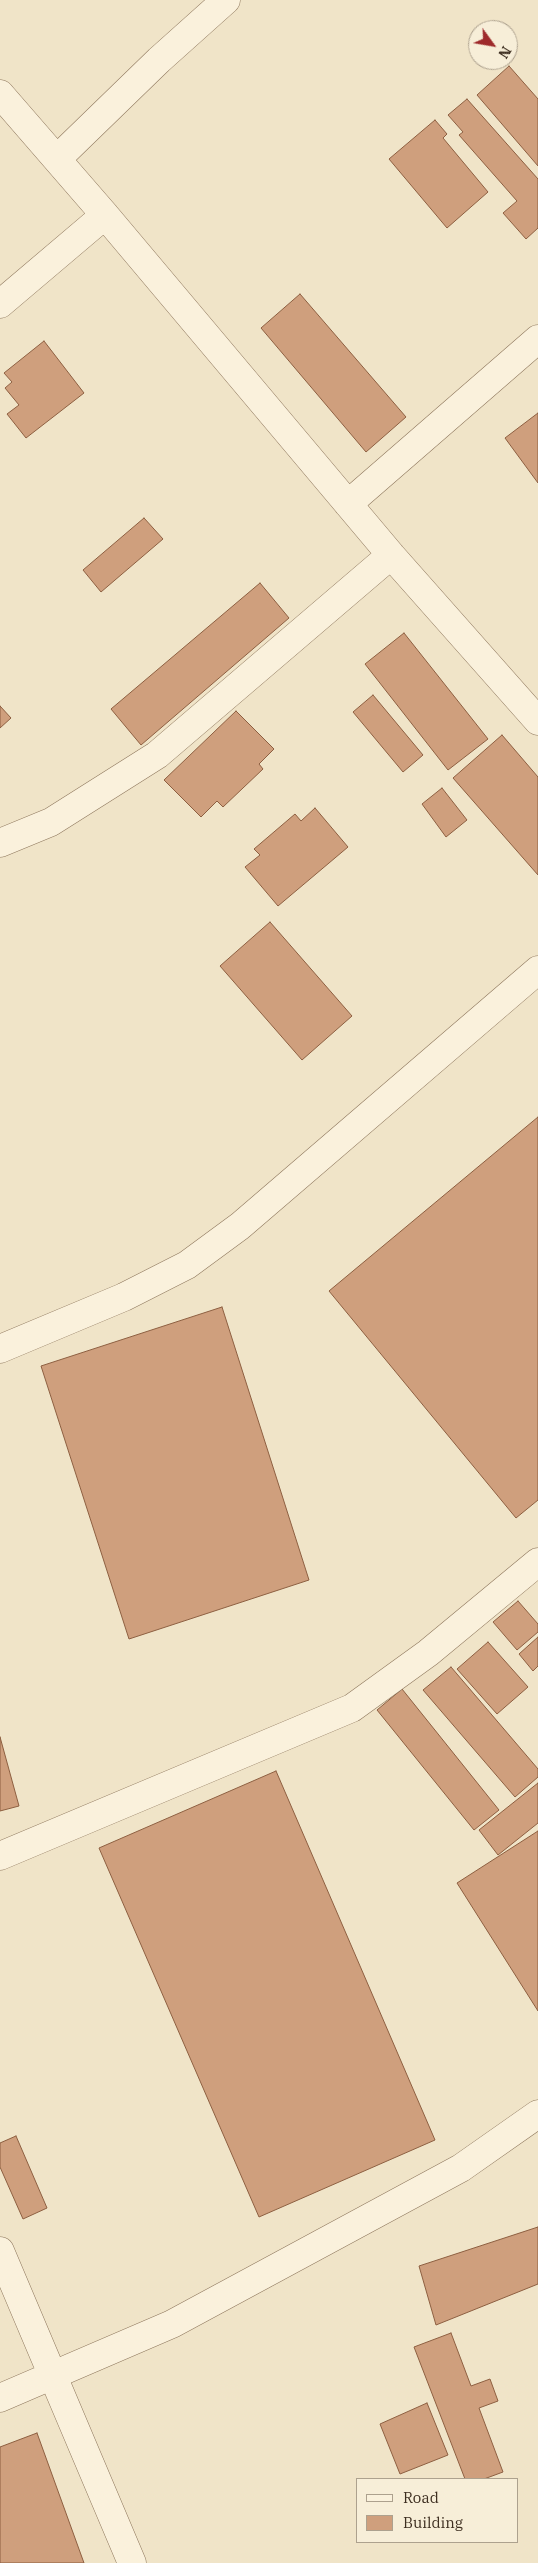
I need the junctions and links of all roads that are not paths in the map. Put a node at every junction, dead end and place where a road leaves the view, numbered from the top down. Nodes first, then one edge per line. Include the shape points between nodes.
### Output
1 (226, 0) edge
2 (0, 94) edge
3 (57, 159) junction
4 (105, 215) junction
5 (0, 304) edge
6 (538, 339) edge
7 (348, 504) junction
8 (391, 554) junction
9 (538, 721) edge
10 (0, 844) edge
11 (538, 970) edge
12 (0, 1349) edge
13 (538, 1562) edge
14 (0, 1856) edge
15 (538, 2114) edge
16 (0, 2251) edge
17 (54, 2375) junction
18 (0, 2398) edge
19 (132, 2563) edge

1 - 3 street
2 - 3 street
3 - 4 street
4 - 5 street
4 - 7 street
6 - 7 street
7 - 8 street
8 - 9 street
8 - 10 street via 157,755 50,822
11 - 12 street via 240,1226 187,1265 124,1297
13 - 14 street via 428,1653 352,1708
15 - 17 street via 444,2178 172,2324
16 - 17 street
17 - 18 street
17 - 19 street

